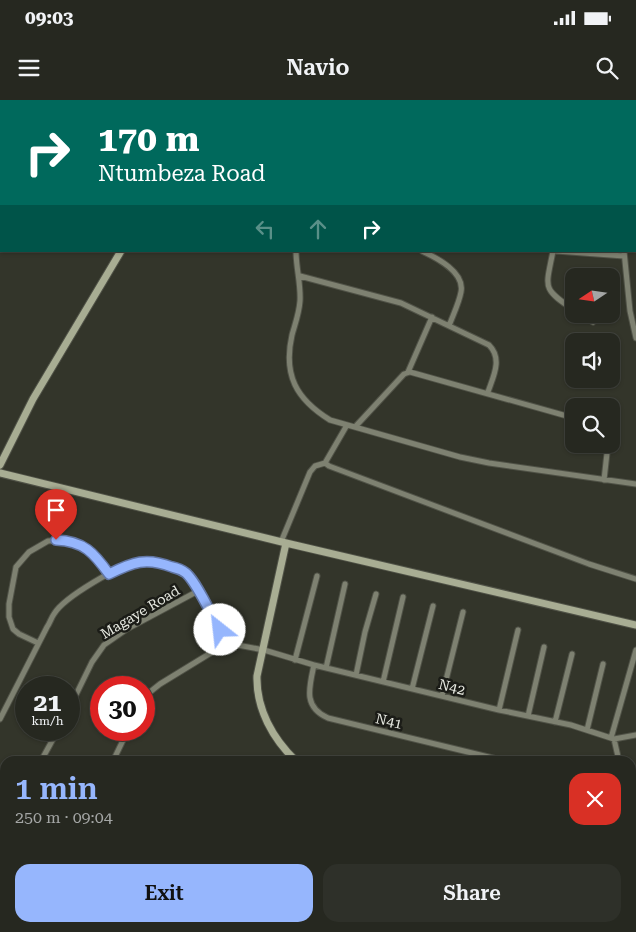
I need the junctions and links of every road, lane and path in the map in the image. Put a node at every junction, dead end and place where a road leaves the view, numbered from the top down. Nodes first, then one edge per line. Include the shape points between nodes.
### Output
1 (120, 252) edge
2 (296, 252) edge
3 (424, 252) edge
4 (554, 252) edge
5 (577, 252) edge
6 (624, 254) edge
7 (300, 276) junction
8 (565, 303) edge
9 (432, 317) junction
10 (449, 326) junction
11 (636, 338) edge
12 (408, 372) junction
13 (488, 392) junction
14 (565, 415) edge
15 (347, 425) junction
16 (355, 427) junction
17 (607, 453) edge
18 (325, 463) junction
19 (0, 465) edge
20 (0, 473) edge
21 (604, 480) junction
22 (636, 484) edge
23 (283, 542) junction
24 (109, 574) junction
25 (317, 576) dead end
26 (636, 579) edge
27 (345, 584) dead end
28 (198, 591) junction
29 (376, 594) dead end
30 (403, 597) dead end
31 (432, 606) dead end
32 (463, 612) dead end
33 (636, 625) edge
34 (518, 630) dead end
35 (38, 644) junction
36 (227, 644) junction
37 (544, 647) dead end
38 (264, 650) junction
39 (636, 650) edge
40 (572, 654) dead end
41 (295, 660) junction
42 (603, 664) dead end
43 (314, 665) junction
44 (326, 668) junction
45 (356, 676) junction
46 (383, 682) junction
47 (80, 687) edge
48 (155, 688) edge
49 (412, 689) junction
50 (442, 696) junction
51 (499, 710) junction
52 (528, 716) junction
53 (0, 719) edge
54 (555, 722) junction
55 (587, 730) junction
56 (636, 735) edge
57 (612, 739) junction
58 (52, 741) edge
59 (123, 741) edge
60 (44, 756) edge
61 (115, 756) edge
62 (292, 756) edge
63 (485, 756) edge
64 (617, 756) edge

1 - 19 street via 33,398
2 - 7 street
3 - 10 street via 444,263 461,284
4 - 8 street via 547,284 549,290
5 - 6 street
6 - 11 street
7 - 9 street via 401,303
7 - 15 street via 300,302 289,356 292,380 300,395 316,412
9 - 10 street
9 - 12 street
10 - 13 street via 494,350 496,365
12 - 13 street
12 - 16 street
13 - 14 street
15 - 16 street
15 - 18 street
16 - 21 street via 460,457
17 - 21 street
18 - 23 street via 315,466 310,472
18 - 26 street
20 - 23 street
21 - 22 street
23 - 33 street
23 - 38 street
24 - 28 street via 131,563 149,561 185,572
24 - 35 street via 64,601
24 - 35 street via 93,553 66,540 48,541 29,552 16,567 9,617 13,629
25 - 41 street
27 - 44 street
28 - 36 street
28 - 47 street, Magaye Road via 104,645
29 - 45 street
30 - 46 street
31 - 49 street
32 - 50 street
34 - 51 street
35 - 53 street
36 - 38 street, N42
36 - 48 street
37 - 52 street
38 - 41 street, N42
38 - 62 street via 257,676 260,705 274,733
39 - 57 street
40 - 54 street
41 - 43 street, N42
42 - 55 street
43 - 44 street, N42
43 - 63 street, N41 via 309,694 314,710 319,714
44 - 45 street, N42
45 - 46 street, N42
46 - 49 street, N42
49 - 50 street, N42
50 - 51 street, N42
51 - 52 street, N42
52 - 54 street, N42
54 - 55 street, N42
55 - 57 street, N42
56 - 57 street
57 - 64 street
58 - 60 street
59 - 61 street

